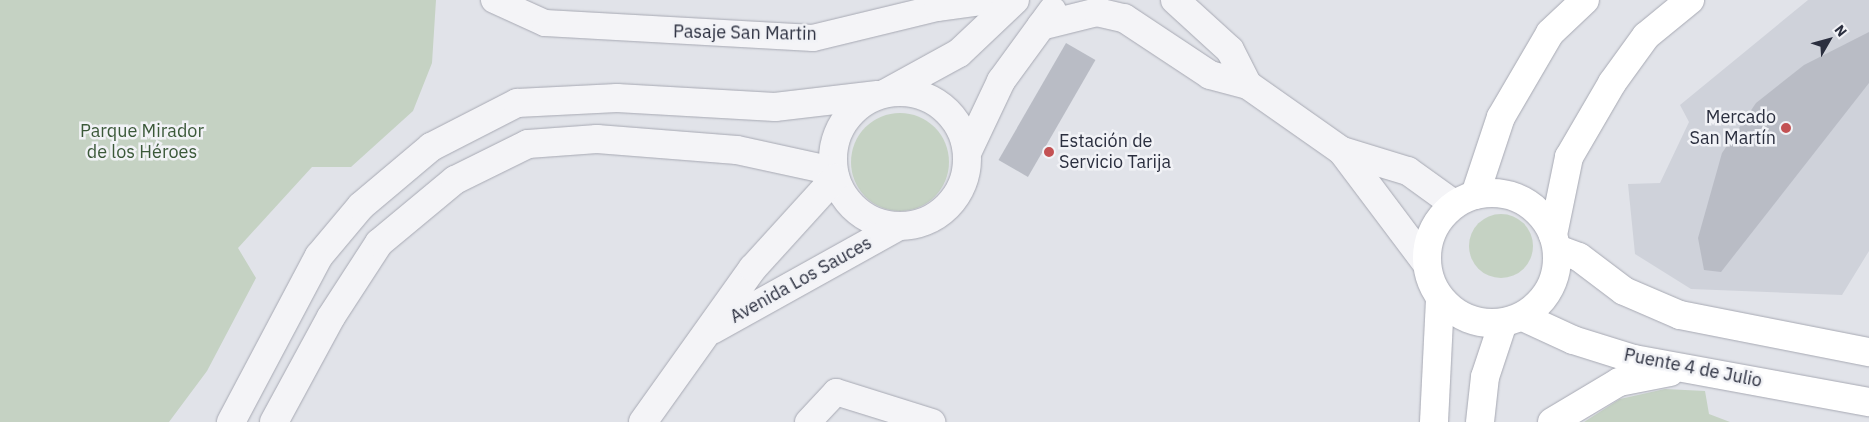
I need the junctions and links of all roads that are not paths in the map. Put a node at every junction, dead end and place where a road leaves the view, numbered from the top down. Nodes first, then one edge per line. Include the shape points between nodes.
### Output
1 (494, 0) edge
2 (997, 0) edge
3 (1016, 0) edge
4 (1060, 0) edge
5 (1175, 0) edge
6 (1585, 0) edge
7 (1690, 0) edge
8 (1041, 26) junction
9 (1248, 85) junction
10 (881, 94) junction
11 (1342, 151) junction
12 (967, 153) junction
13 (834, 175) junction
14 (1464, 200) junction
15 (898, 226) junction
16 (1555, 242) junction
17 (1426, 263) junction
18 (1440, 298) junction
19 (1513, 320) junction
20 (704, 334) junction
21 (1869, 352) edge
22 (1709, 371) junction
23 (1869, 402) edge
24 (231, 422) edge
25 (274, 422) edge
26 (643, 422) edge
27 (808, 422) edge
28 (932, 422) edge
29 (1434, 422) edge
30 (1480, 422) edge
31 (1552, 422) edge

1 - 2 street, Pasaje San Martin via 545,23 813,38 937,8
3 - 10 street via 959,53
4 - 8 street
5 - 9 street via 1230,50
6 - 14 main road via 1550,33 1501,117
7 - 16 main road via 1646,36 1602,100 1569,157
8 - 9 street via 1097,12 1124,18 1210,75
8 - 12 street via 1002,81
9 - 11 street
10 - 12 street via 908,92 936,103 961,131
10 - 13 street via 856,107 841,125 833,148
10 - 24 street via 775,107 617,98 517,103 431,147 361,206 319,256
11 - 14 street via 1408,171
11 - 17 street
12 - 15 street via 965,175 948,206 921,223
13 - 15 street via 859,213 878,223
13 - 20 street, Avenida Los Sauces via 753,268
13 - 25 street via 737,150 597,139 528,144 455,180 379,243 331,317
14 - 16 main road via 1494,193 1530,205
14 - 17 main road via 1433,230
15 - 20 street, Avenida Los Sauces
16 - 19 main road via 1552,284 1541,302
16 - 21 main road via 1624,290 1680,315
17 - 18 main road
18 - 19 main road via 1468,319
18 - 29 main road
19 - 22 main road, Puente 4 de Julio via 1634,359
19 - 30 main road via 1485,378
20 - 26 street, Avenida Los Sauces
22 - 23 main road, Puente 4 de Julio
22 - 31 main road via 1657,372 1618,382
27 - 28 street via 836,392

